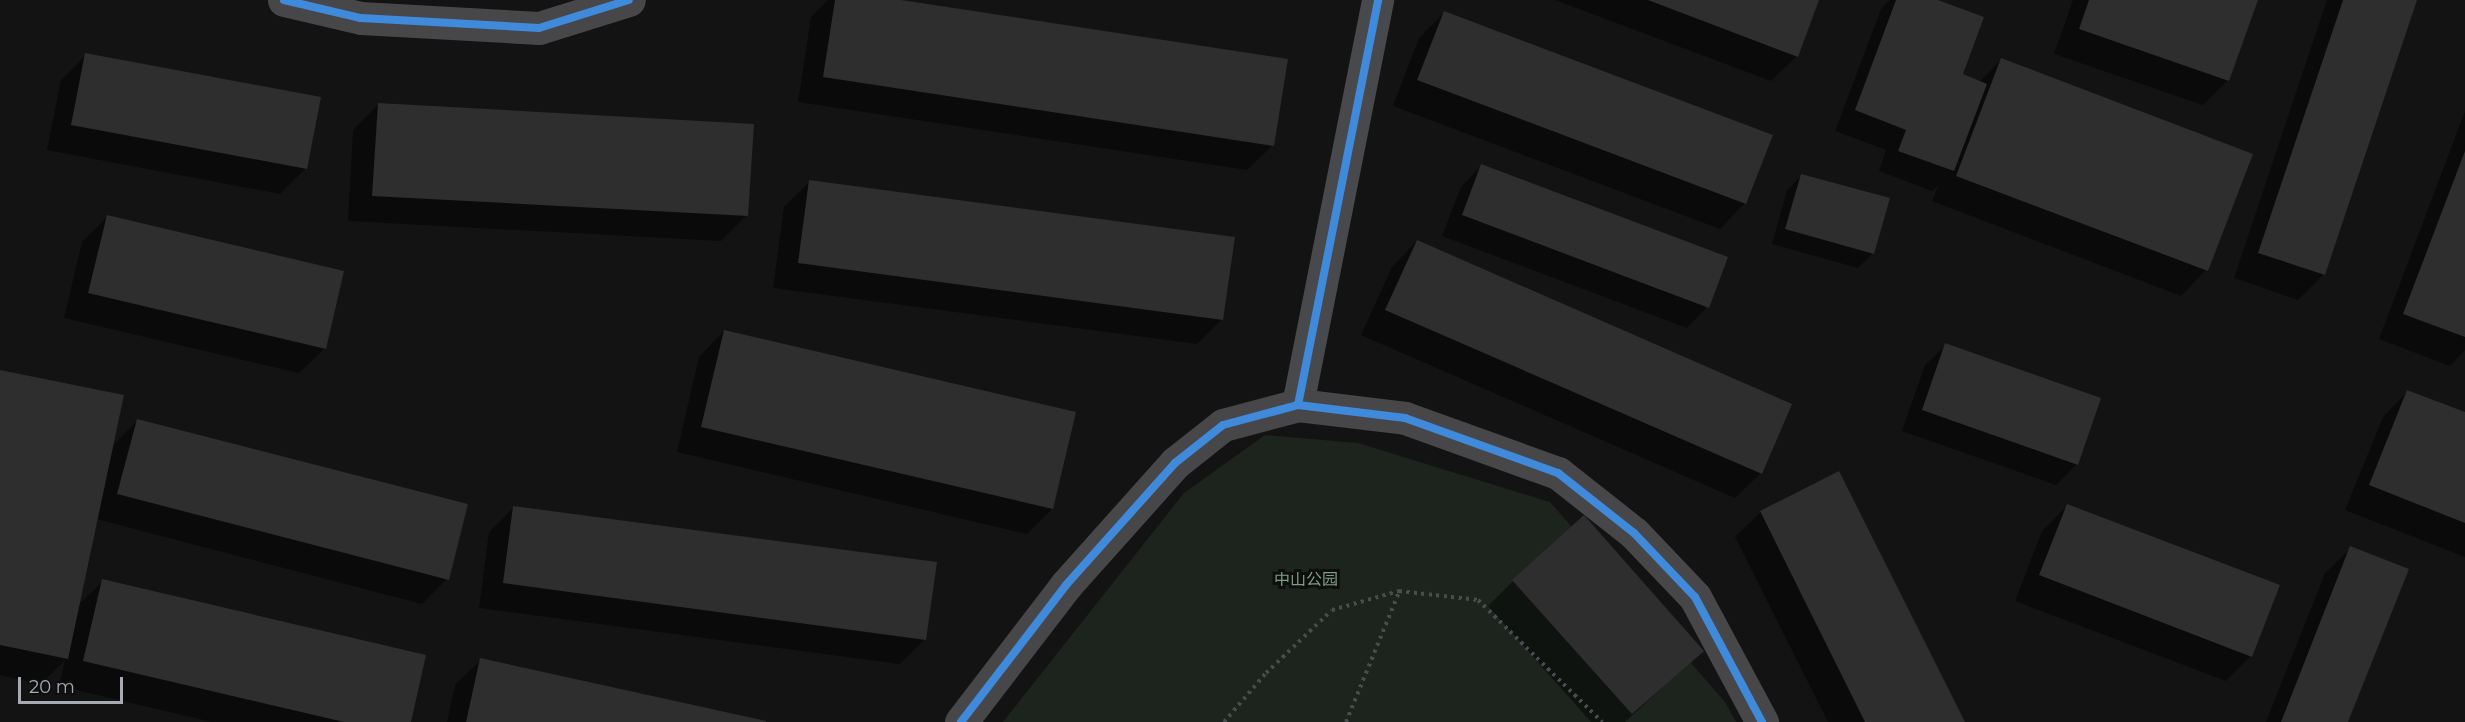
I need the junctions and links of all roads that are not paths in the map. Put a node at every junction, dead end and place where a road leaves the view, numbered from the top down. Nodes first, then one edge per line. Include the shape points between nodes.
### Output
1 (284, 0) edge
2 (629, 0) edge
3 (1378, 0) edge
4 (1298, 405) junction
5 (961, 722) edge
6 (1762, 722) edge

1 - 2 street via 361,18 539,28
3 - 4 street
4 - 5 street via 1223,425 1175,463 1066,585
4 - 6 street via 1405,418 1558,473 1634,533 1695,597

